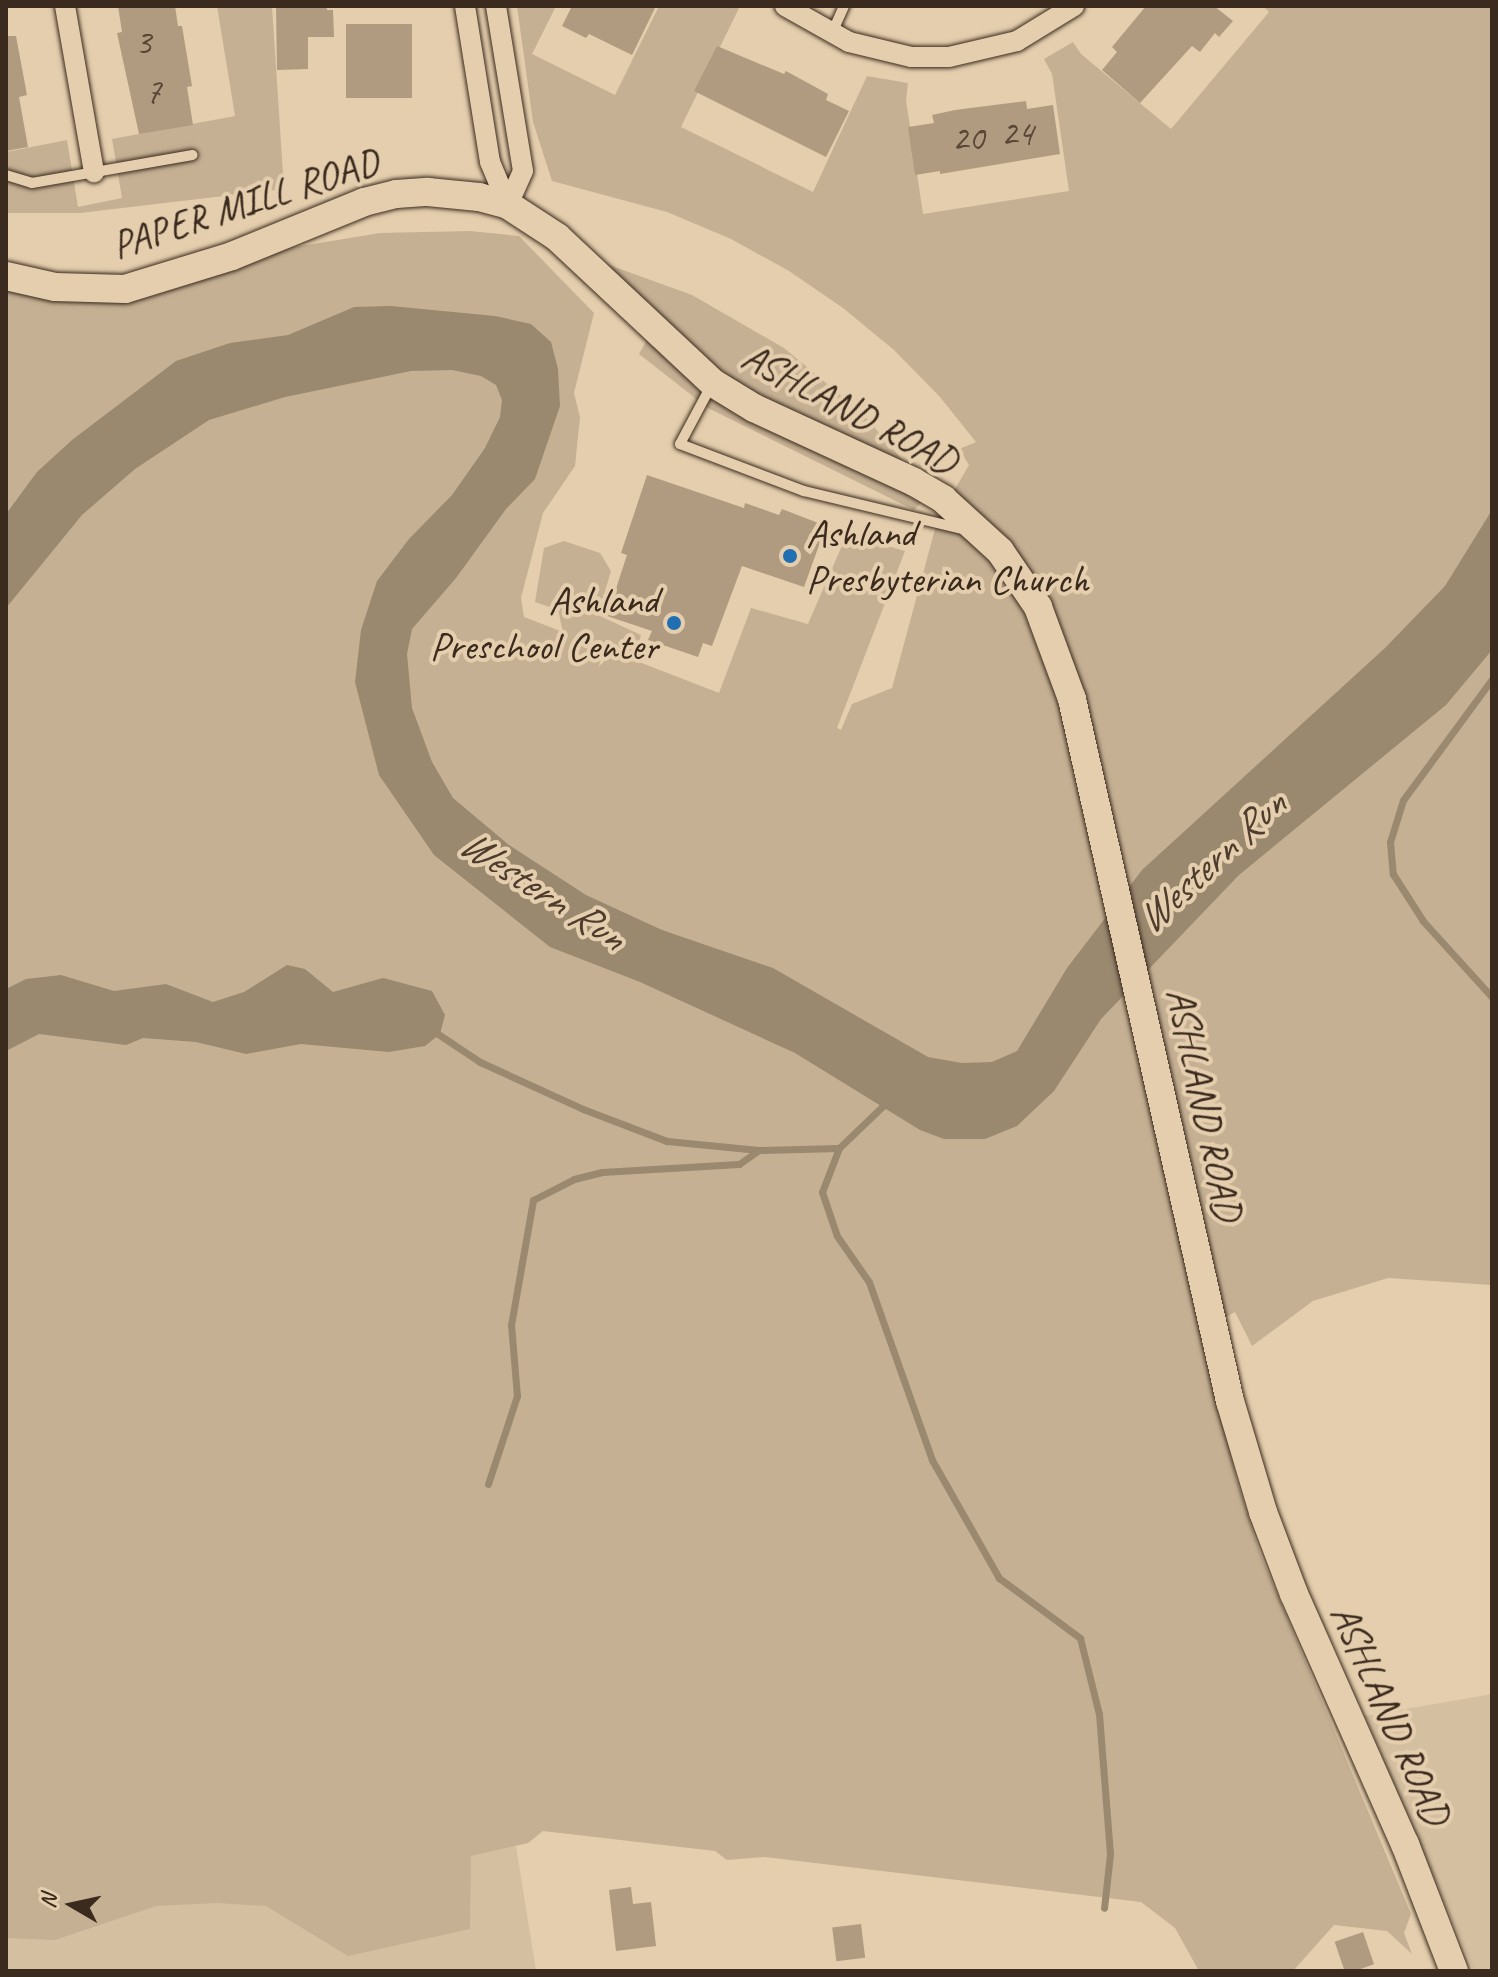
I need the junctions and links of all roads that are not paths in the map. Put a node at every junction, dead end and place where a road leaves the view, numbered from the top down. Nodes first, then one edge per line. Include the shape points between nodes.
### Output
1 (65, 6) edge
2 (465, 6) edge
3 (496, 6) edge
4 (785, 6) edge
5 (844, 6) edge
6 (1074, 6) edge
7 (832, 35) junction
8 (193, 155) dead end
9 (94, 173) junction
10 (6, 175) edge
11 (508, 205) junction
12 (6, 276) edge
13 (713, 383) junction
14 (984, 534) junction
15 (1454, 1971) edge

1 - 9 street
2 - 11 street via 490,162
3 - 11 street via 523,171
4 - 7 street
5 - 7 lane
6 - 7 street via 1017,41 949,57 891,54
8 - 9 lane
9 - 10 lane via 32,183
11 - 12 main road, PAPER MILL ROAD via 453,192 396,194 323,216 232,256 125,289 55,287
11 - 13 main road, ASHLAND ROAD via 587,263
13 - 14 main road, ASHLAND ROAD via 764,413 914,482
13 - 14 lane via 680,444 804,491
14 - 15 main road, ASHLAND ROAD via 1038,607 1072,699 1230,1401 1263,1512

